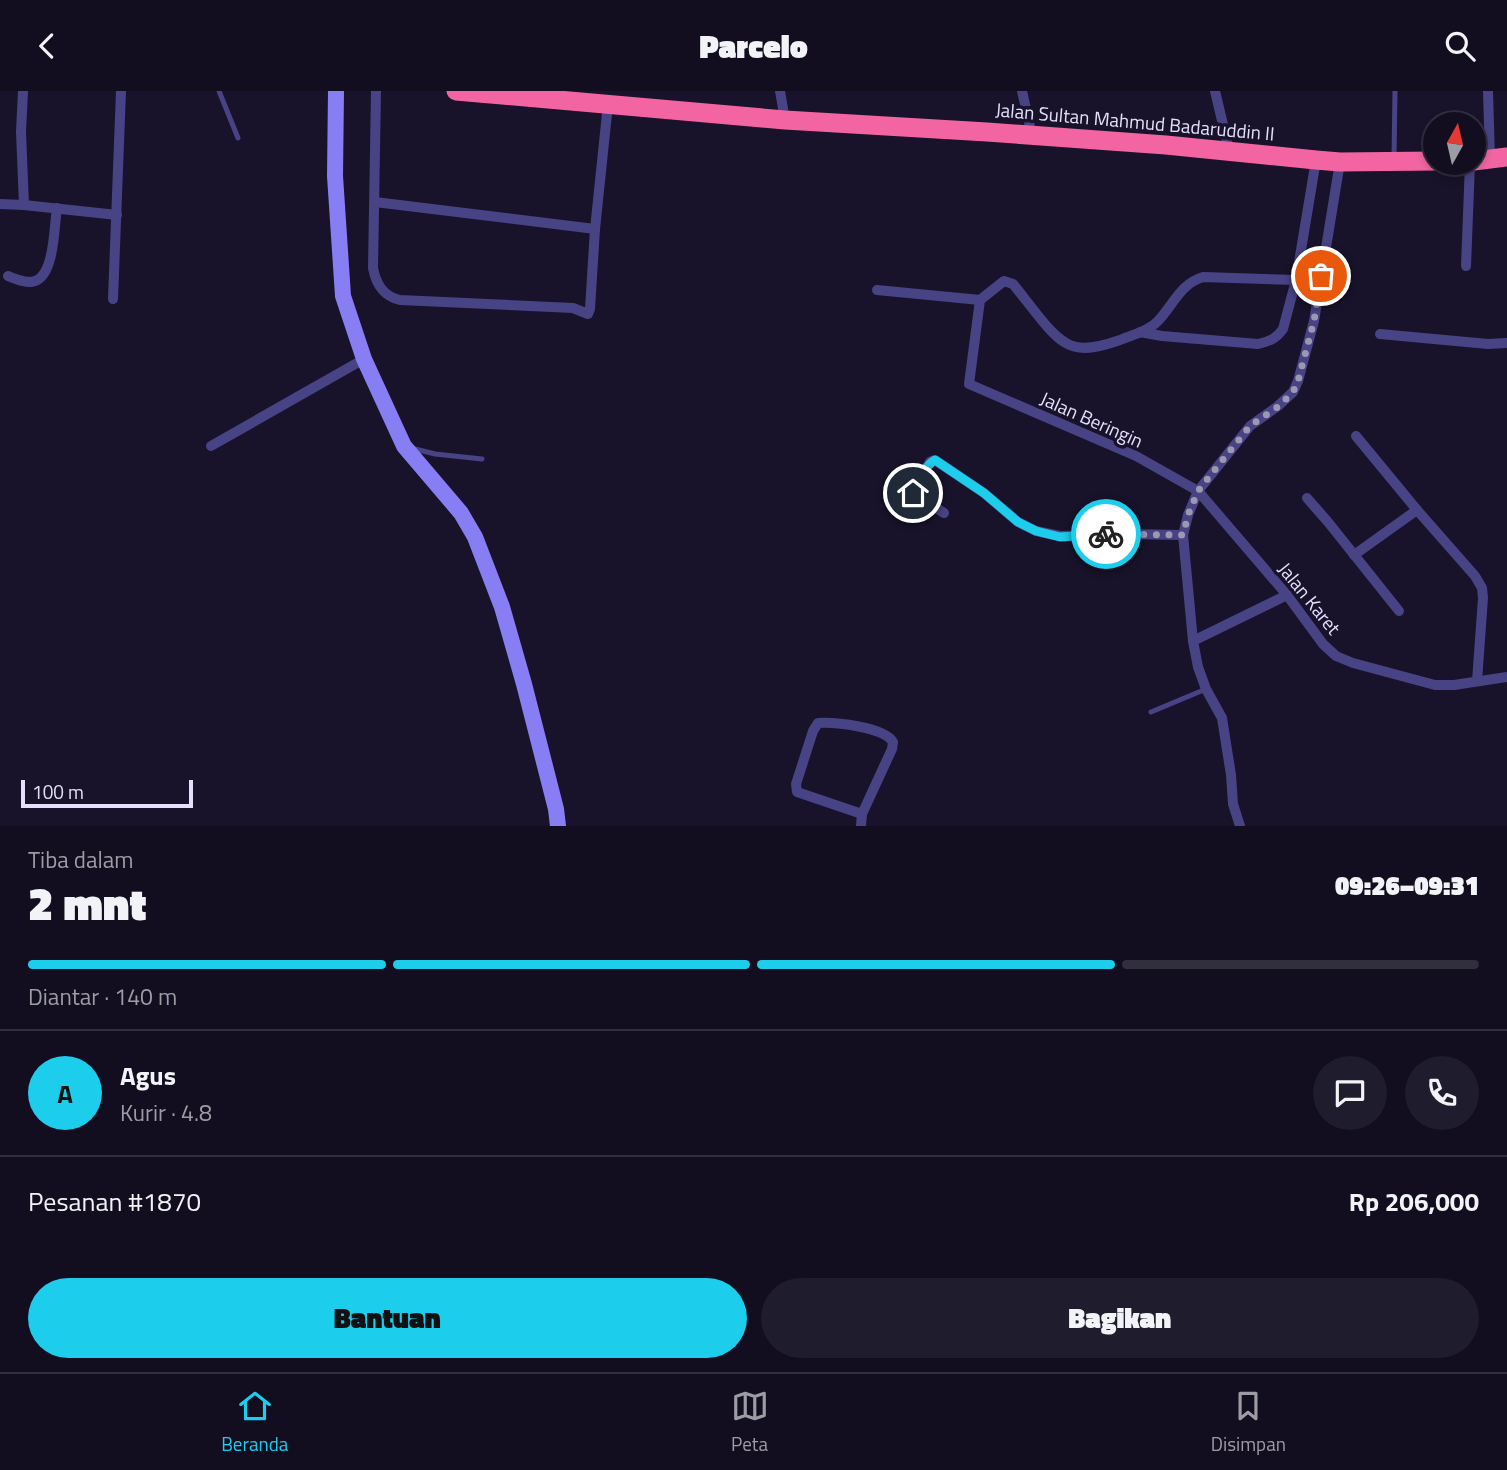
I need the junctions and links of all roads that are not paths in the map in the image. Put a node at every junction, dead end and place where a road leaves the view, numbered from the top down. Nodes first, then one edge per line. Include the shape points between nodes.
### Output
1 (23, 91) edge
2 (121, 91) edge
3 (219, 91) edge
4 (336, 91) edge
5 (376, 91) edge
6 (456, 91) edge
7 (780, 91) edge
8 (1022, 91) edge
9 (1215, 91) edge
10 (1395, 91) edge
11 (1488, 91) edge
12 (503, 93) edge
13 (608, 104) junction
14 (785, 120) junction
15 (1486, 132) edge
16 (1032, 136) junction
17 (238, 138) dead end
18 (1229, 150) junction
19 (1316, 160) junction
20 (1394, 161) junction
21 (1423, 161) edge
22 (1340, 162) junction
23 (1482, 175) edge
24 (375, 202) junction
25 (0, 204) edge
26 (24, 205) junction
27 (57, 208) junction
28 (117, 215) junction
29 (595, 229) junction
30 (1466, 266) dead end
31 (8, 276) dead end
32 (1296, 280) junction
33 (877, 290) dead end
34 (113, 299) dead end
35 (979, 300) junction
36 (1140, 332) junction
37 (1380, 334) dead end
38 (1507, 343) edge
39 (364, 359) junction
40 (1356, 436) dead end
41 (211, 446) dead end
42 (404, 446) junction
43 (482, 459) dead end
44 (1198, 491) junction
45 (913, 493) junction
46 (1307, 498) dead end
47 (1417, 510) junction
48 (944, 513) dead end
49 (902, 515) dead end
50 (1183, 535) junction
51 (1354, 555) junction
52 (1287, 595) junction
53 (1399, 611) dead end
54 (1193, 641) junction
55 (1507, 677) edge
56 (1477, 681) junction
57 (1206, 689) junction
58 (1151, 712) dead end
59 (862, 814) junction
60 (558, 826) edge
61 (860, 826) edge
62 (1240, 826) edge

1 - 26 street
2 - 28 street
3 - 17 lane
4 - 39 street via 335,176 343,296
5 - 24 street
6 - 12 highway, Jalan Sultan Mahmud Badaruddin II
7 - 14 street
8 - 16 street
9 - 18 street
10 - 20 lane
11 - 15 street
12 - 13 highway, Jalan Sultan Mahmud Badaruddin II
13 - 14 highway, Jalan Sultan Mahmud Badaruddin II
13 - 29 street
14 - 16 highway, Jalan Sultan Mahmud Badaruddin II
16 - 18 highway, Jalan Sultan Mahmud Badaruddin II
18 - 19 highway, Jalan Sultan Mahmud Badaruddin II
19 - 22 highway, Jalan Sultan Mahmud Badaruddin II
19 - 32 street
20 - 21 highway, Jalan Sultan Mahmud Badaruddin II
20 - 22 highway, Jalan Sultan Mahmud Badaruddin II
22 - 44 street via 1314,321 1298,381 1279,406 1250,426
23 - 30 street
24 - 29 street
24 - 29 street via 374,278 385,293 400,300 573,308 588,314
25 - 26 street
26 - 27 street
27 - 28 street
27 - 31 street via 53,249 41,277 26,282
28 - 34 street
32 - 36 street via 1192,280 1156,324
32 - 36 street via 1283,329 1271,341 1258,344
33 - 35 street
35 - 36 street via 999,283 1009,282 1055,338 1078,347 1110,343
35 - 44 street, Jalan Beringin via 970,384 1136,456
37 - 38 street
39 - 41 street
39 - 42 street
40 - 47 street
42 - 43 lane
42 - 60 street via 461,513 475,537 521,671
44 - 50 street
44 - 52 street, Jalan Karet
45 - 48 street
45 - 49 street
45 - 50 street via 935,460 1036,531 1060,537
46 - 51 street
47 - 51 street
47 - 56 street via 1482,588
50 - 54 street
51 - 53 street
52 - 54 street
52 - 56 street, Jalan Karet via 1336,656 1435,684
54 - 57 street
55 - 56 street, Jalan Karet
57 - 58 lane
57 - 62 street via 1222,718
59 - 59 street via 797,792 818,723 872,730 893,742
59 - 61 street

